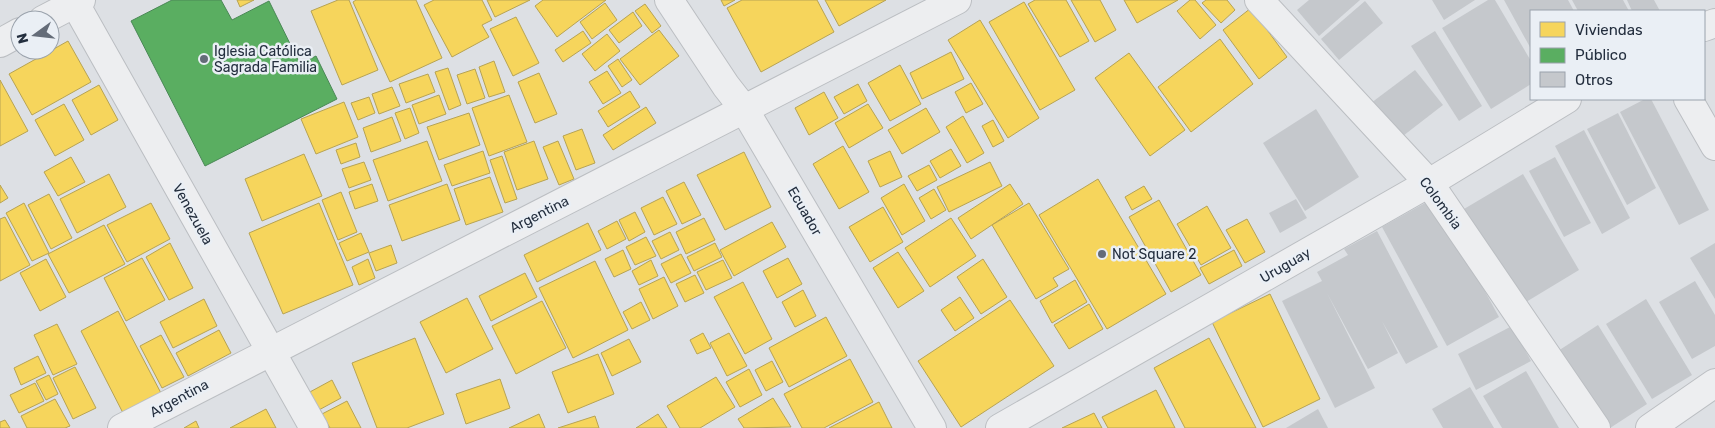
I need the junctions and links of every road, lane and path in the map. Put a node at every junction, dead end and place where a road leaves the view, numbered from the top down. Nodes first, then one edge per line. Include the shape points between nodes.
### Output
1 (669, 0) edge
2 (956, 0) edge
3 (1259, 0) edge
4 (76, 1) edge
5 (60, 10) edge
6 (1565, 100) edge
7 (1689, 100) edge
8 (744, 109) junction
9 (1715, 146) edge
10 (1428, 183) junction
11 (270, 351) junction
12 (1715, 383) edge
13 (122, 428) edge
14 (314, 428) edge
15 (932, 428) edge
16 (1000, 428) edge
17 (1596, 428) edge
18 (1650, 428) edge

1 - 8 street, Ecuador
2 - 8 street, Argentina
3 - 10 street, Colombia
4 - 5 street
4 - 11 street, Venezuela
6 - 10 street, Uruguay
7 - 9 street
8 - 11 street, Argentina
8 - 15 street, Ecuador
10 - 16 street, Uruguay
10 - 17 street, Colombia
11 - 13 street, Argentina
11 - 14 street, Venezuela
12 - 18 street

